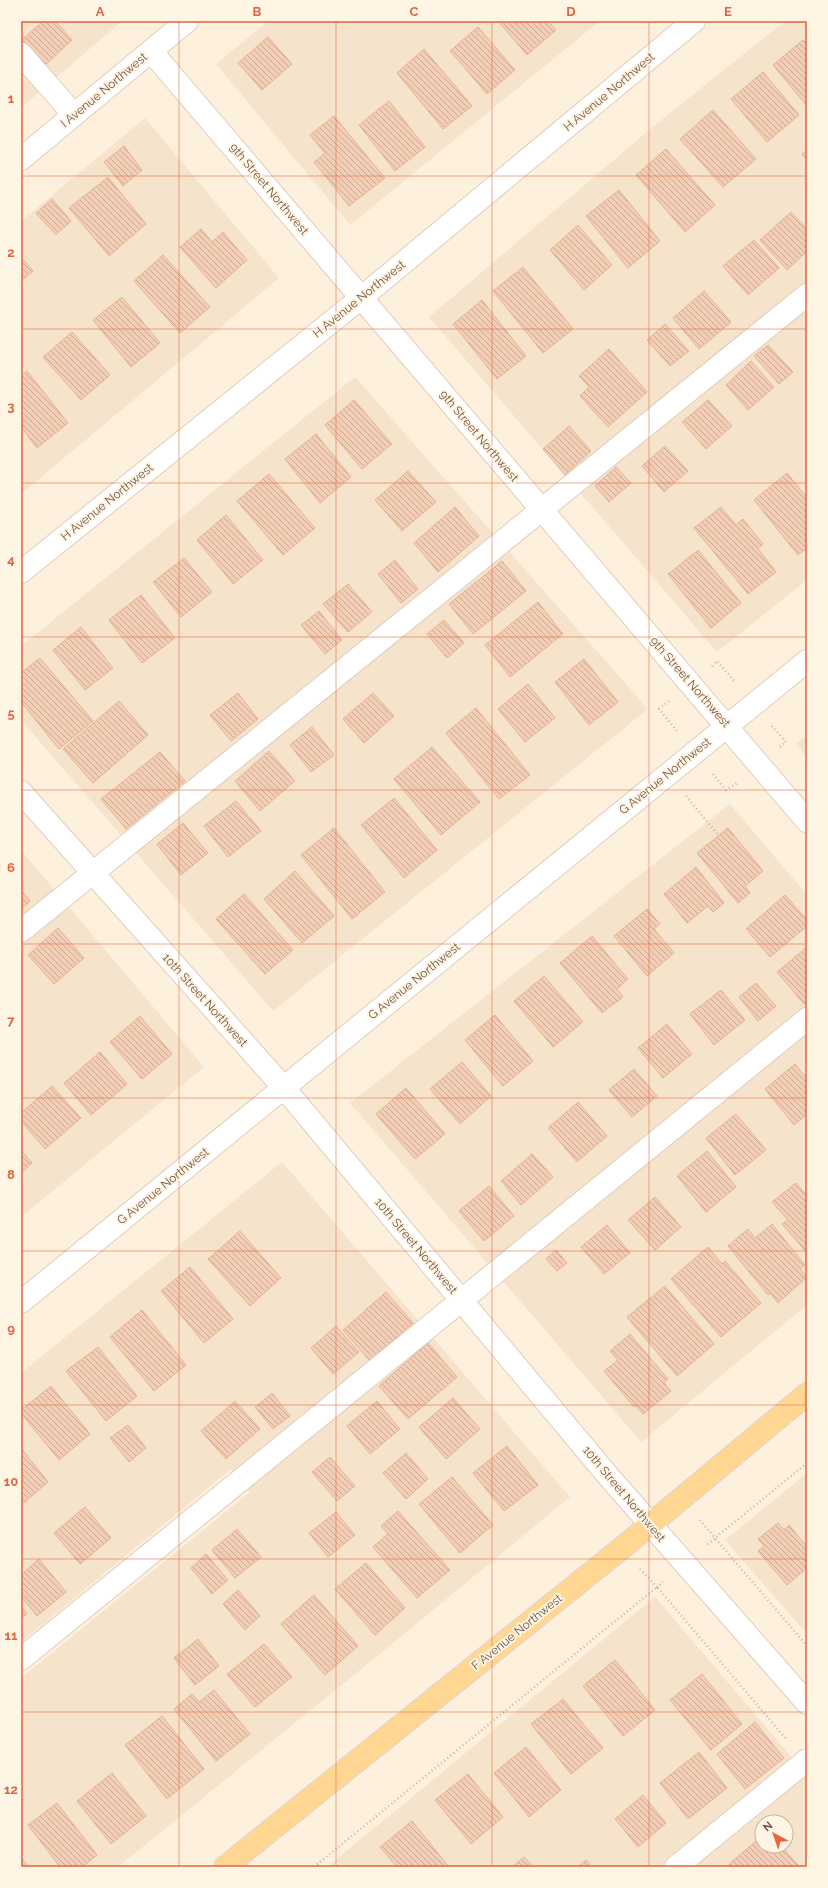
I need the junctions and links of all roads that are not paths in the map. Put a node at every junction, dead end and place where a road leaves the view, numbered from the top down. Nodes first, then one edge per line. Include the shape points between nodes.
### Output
1 (187, 21) edge
2 (694, 21) edge
3 (151, 51) junction
4 (21, 54) edge
5 (74, 115) junction
6 (21, 159) edge
7 (807, 296) edge
8 (361, 298) junction
9 (542, 510) junction
10 (21, 572) edge
11 (807, 660) edge
12 (727, 725) junction
13 (21, 792) edge
14 (807, 821) edge
15 (92, 874) junction
16 (21, 931) edge
17 (807, 1019) edge
18 (284, 1088) junction
19 (461, 1301) junction
20 (21, 1302) edge
21 (807, 1394) edge
22 (650, 1525) junction
23 (21, 1659) edge
24 (807, 1703) edge
25 (806, 1761) edge
26 (225, 1867) edge
27 (676, 1867) edge

1 - 3 street, I Avenue Northwest
2 - 8 street, H Avenue Northwest
3 - 5 street, I Avenue Northwest
3 - 8 street, 9th Street Northwest
4 - 5 street
5 - 6 street, I Avenue Northwest
7 - 9 street
8 - 9 street, 9th Street Northwest
8 - 10 street, H Avenue Northwest
9 - 12 street, 9th Street Northwest
9 - 15 street
11 - 12 street, G Avenue Northwest
12 - 14 street, 9th Street Northwest
12 - 18 street, G Avenue Northwest
13 - 15 street, 10th Street Northwest
15 - 16 street
15 - 18 street, 10th Street Northwest
17 - 19 street
18 - 19 street, 10th Street Northwest
18 - 20 street, G Avenue Northwest
19 - 22 street, 10th Street Northwest
19 - 23 street
21 - 22 main road, F Avenue Northwest
22 - 24 street, 10th Street Northwest
22 - 26 main road, F Avenue Northwest
25 - 27 street

